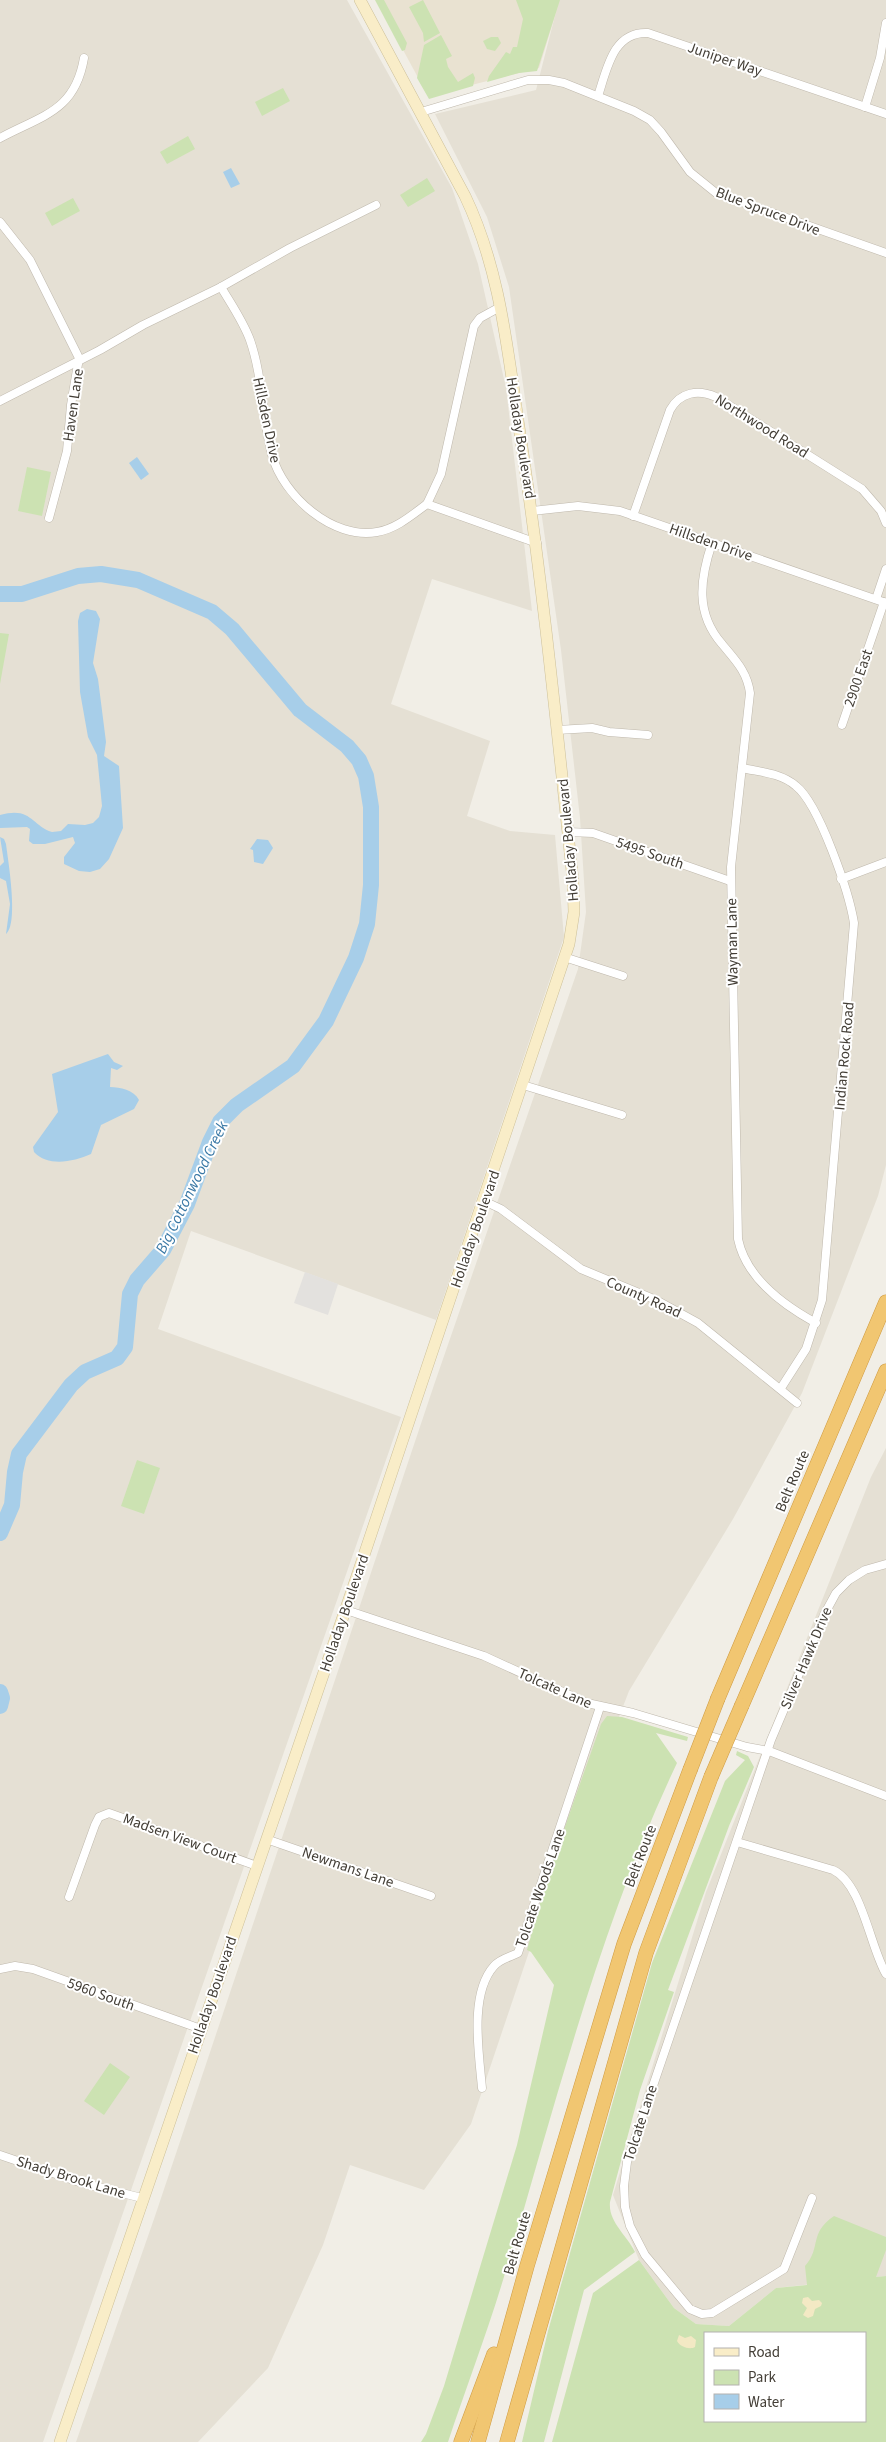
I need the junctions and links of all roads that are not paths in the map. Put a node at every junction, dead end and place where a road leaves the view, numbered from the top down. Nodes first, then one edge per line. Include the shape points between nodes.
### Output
1 (360, 0) edge
2 (886, 23) edge
3 (84, 58) dead end
4 (598, 96) junction
5 (865, 107) junction
6 (421, 112) junction
7 (886, 114) edge
8 (0, 138) edge
9 (376, 205) dead end
10 (0, 222) edge
11 (886, 254) edge
12 (221, 287) junction
13 (500, 306) junction
14 (80, 358) junction
15 (0, 400) edge
16 (427, 504) junction
17 (532, 511) junction
18 (633, 516) junction
19 (48, 518) dead end
20 (886, 523) edge
21 (712, 542) junction
22 (537, 543) junction
23 (886, 569) edge
24 (882, 601) edge
25 (842, 725) dead end
26 (557, 730) junction
27 (648, 735) dead end
28 (742, 768) junction
29 (568, 832) junction
30 (886, 862) edge
31 (841, 879) junction
32 (730, 880) junction
33 (564, 957) junction
34 (623, 976) dead end
35 (523, 1085) junction
36 (622, 1116) dead end
37 (484, 1201) junction
38 (886, 1302) edge
39 (816, 1324) junction
40 (886, 1371) edge
41 (781, 1388) junction
42 (797, 1404) dead end
43 (886, 1564) edge
44 (346, 1610) junction
45 (600, 1707) junction
46 (769, 1752) junction
47 (886, 1796) edge
48 (266, 1839) junction
49 (738, 1842) junction
50 (257, 1866) junction
51 (431, 1896) dead end
52 (70, 1897) dead end
53 (0, 1970) edge
54 (886, 1974) edge
55 (201, 2029) junction
56 (482, 2088) dead end
57 (0, 2155) edge
58 (142, 2198) junction
59 (812, 2198) dead end
60 (527, 2266) junction
61 (60, 2442) edge
62 (461, 2442) edge
63 (478, 2442) edge
64 (507, 2442) edge

1 - 6 main road, Holladay Boulevard
2 - 5 street via 880,58
3 - 8 street via 76,87 64,103
4 - 5 street, Juniper Way via 617,45 631,35 648,33
4 - 6 street, Blue Spruce Drive via 564,83 535,80
4 - 11 street, Blue Spruce Drive via 650,120 696,178 716,193
5 - 7 street, Juniper Way
6 - 13 main road, Holladay Boulevard via 480,230
9 - 12 street
10 - 14 street, Haven Lane via 30,260
12 - 14 street
12 - 16 street, Hillsden Drive via 250,341 272,457 293,494 326,521 362,532 388,529
13 - 16 street via 480,318 474,326 441,474
13 - 17 main road, Holladay Boulevard
14 - 15 street
14 - 19 street, Haven Lane via 71,404 67,451
16 - 22 street
17 - 18 street, Hillsden Drive via 589,506
17 - 22 main road, Holladay Boulevard
18 - 20 street, Northwood Road via 670,410 680,398 696,392 716,397 862,489 882,511
18 - 21 street, Hillsden Drive
21 - 24 street, Hillsden Drive
21 - 28 street, Wayman Lane via 701,580 703,609 715,634 744,671 750,693
22 - 26 main road, Holladay Boulevard
23 - 24 street
24 - 25 street, 2900 East
26 - 27 street via 592,728
26 - 29 main road, Holladay Boulevard
28 - 31 street, Indian Rock Road via 782,777 802,791 817,816
28 - 32 street, Wayman Lane
29 - 32 street, 5495 South via 593,834
29 - 33 main road, Holladay Boulevard via 574,912
30 - 31 street
31 - 39 street, Indian Rock Road via 853,915 854,938 822,1300
32 - 39 street, Wayman Lane via 738,1239 746,1263 755,1276 791,1308
33 - 34 street
33 - 35 main road, Holladay Boulevard
35 - 36 street
35 - 37 main road, Holladay Boulevard
37 - 41 street, County Road via 501,1209 582,1269 656,1300 698,1323
37 - 44 main road, Holladay Boulevard
38 - 60 highway, Belt Route, bridge via 718,1698 624,1944
39 - 41 street, Indian Rock Road via 806,1349
40 - 64 highway, bridge via 711,1777 646,1953
41 - 42 street, County Road
43 - 46 street, Silver Hawk Drive via 857,1575 831,1600 771,1740
44 - 45 street, Tolcate Lane via 484,1656 572,1698
44 - 48 main road, Holladay Boulevard
45 - 46 street, Tolcate Lane via 633,1713
45 - 56 street, Tolcate Woods Lane via 518,1954 494,1966 482,1993 478,2022
46 - 47 street, Tolcate Lane
46 - 49 street, Tolcate Lane
48 - 50 main road, Holladay Boulevard
48 - 51 street, Newmans Lane
49 - 54 street via 833,1870 844,1878 855,1894
49 - 59 street, Tolcate Lane via 695,1958 627,2162 624,2186 626,2212 634,2235 653,2266 690,2309 707,2314 784,2269
50 - 52 street, Madsen View Court via 109,1813 99,1817 95,1825
50 - 55 main road, Holladay Boulevard
53 - 55 street, 5960 South via 15,1966 33,1969
55 - 58 main road, Holladay Boulevard
57 - 58 street, Shady Brook Lane via 82,2183
58 - 61 main road, Holladay Boulevard
60 - 62 highway
60 - 63 highway, Belt Route

